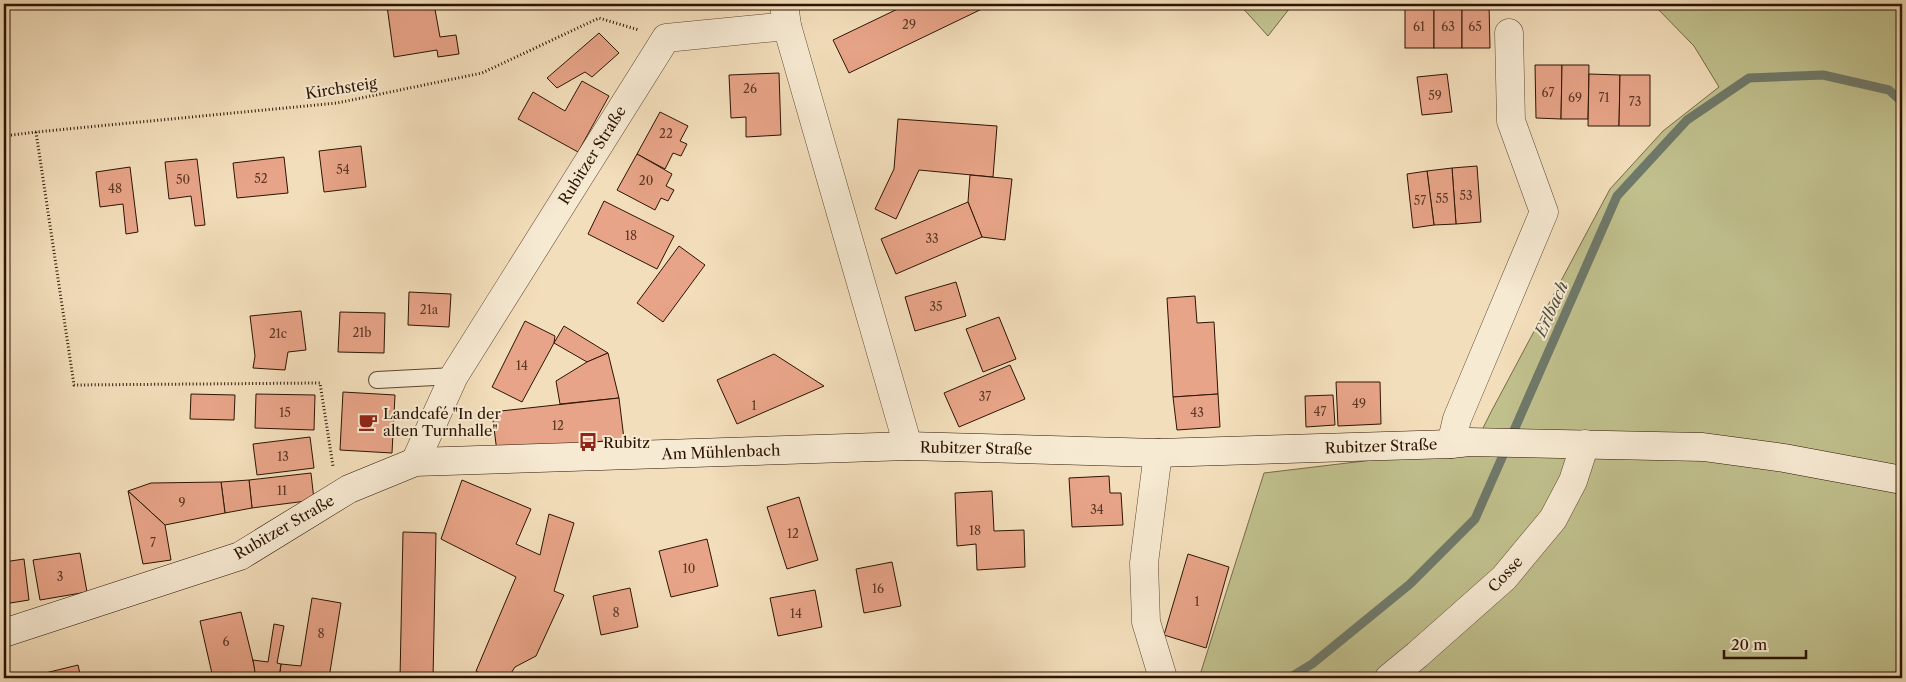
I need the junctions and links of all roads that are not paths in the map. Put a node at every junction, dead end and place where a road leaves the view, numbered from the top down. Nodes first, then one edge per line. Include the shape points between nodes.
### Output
1 (786, 15) edge
2 (1509, 33) dead end
3 (454, 376) junction
4 (377, 380) dead end
5 (1460, 443) junction
6 (1585, 444) junction
7 (908, 446) junction
8 (1158, 453) junction
9 (415, 462) junction
10 (1902, 480) edge
11 (4, 633) edge
12 (1164, 678) edge
13 (1389, 678) edge

1 - 3 street, Rubitzer Straße via 666,38
1 - 7 street, Rubitzer Straße
2 - 5 street, Rubitzer Straße via 1511,120 1544,212 1458,419
3 - 4 lane
3 - 9 street, Rubitzer Straße
5 - 6 street
5 - 8 street, Rubitzer Straße
6 - 10 street via 1703,447
6 - 13 street, Cosse via 1573,481 1553,519 1504,578
7 - 8 street, Rubitzer Straße
7 - 9 street, Am Mühlenbach
8 - 12 street via 1144,563 1146,622
9 - 11 street, Rubitzer Straße via 349,489 240,556

